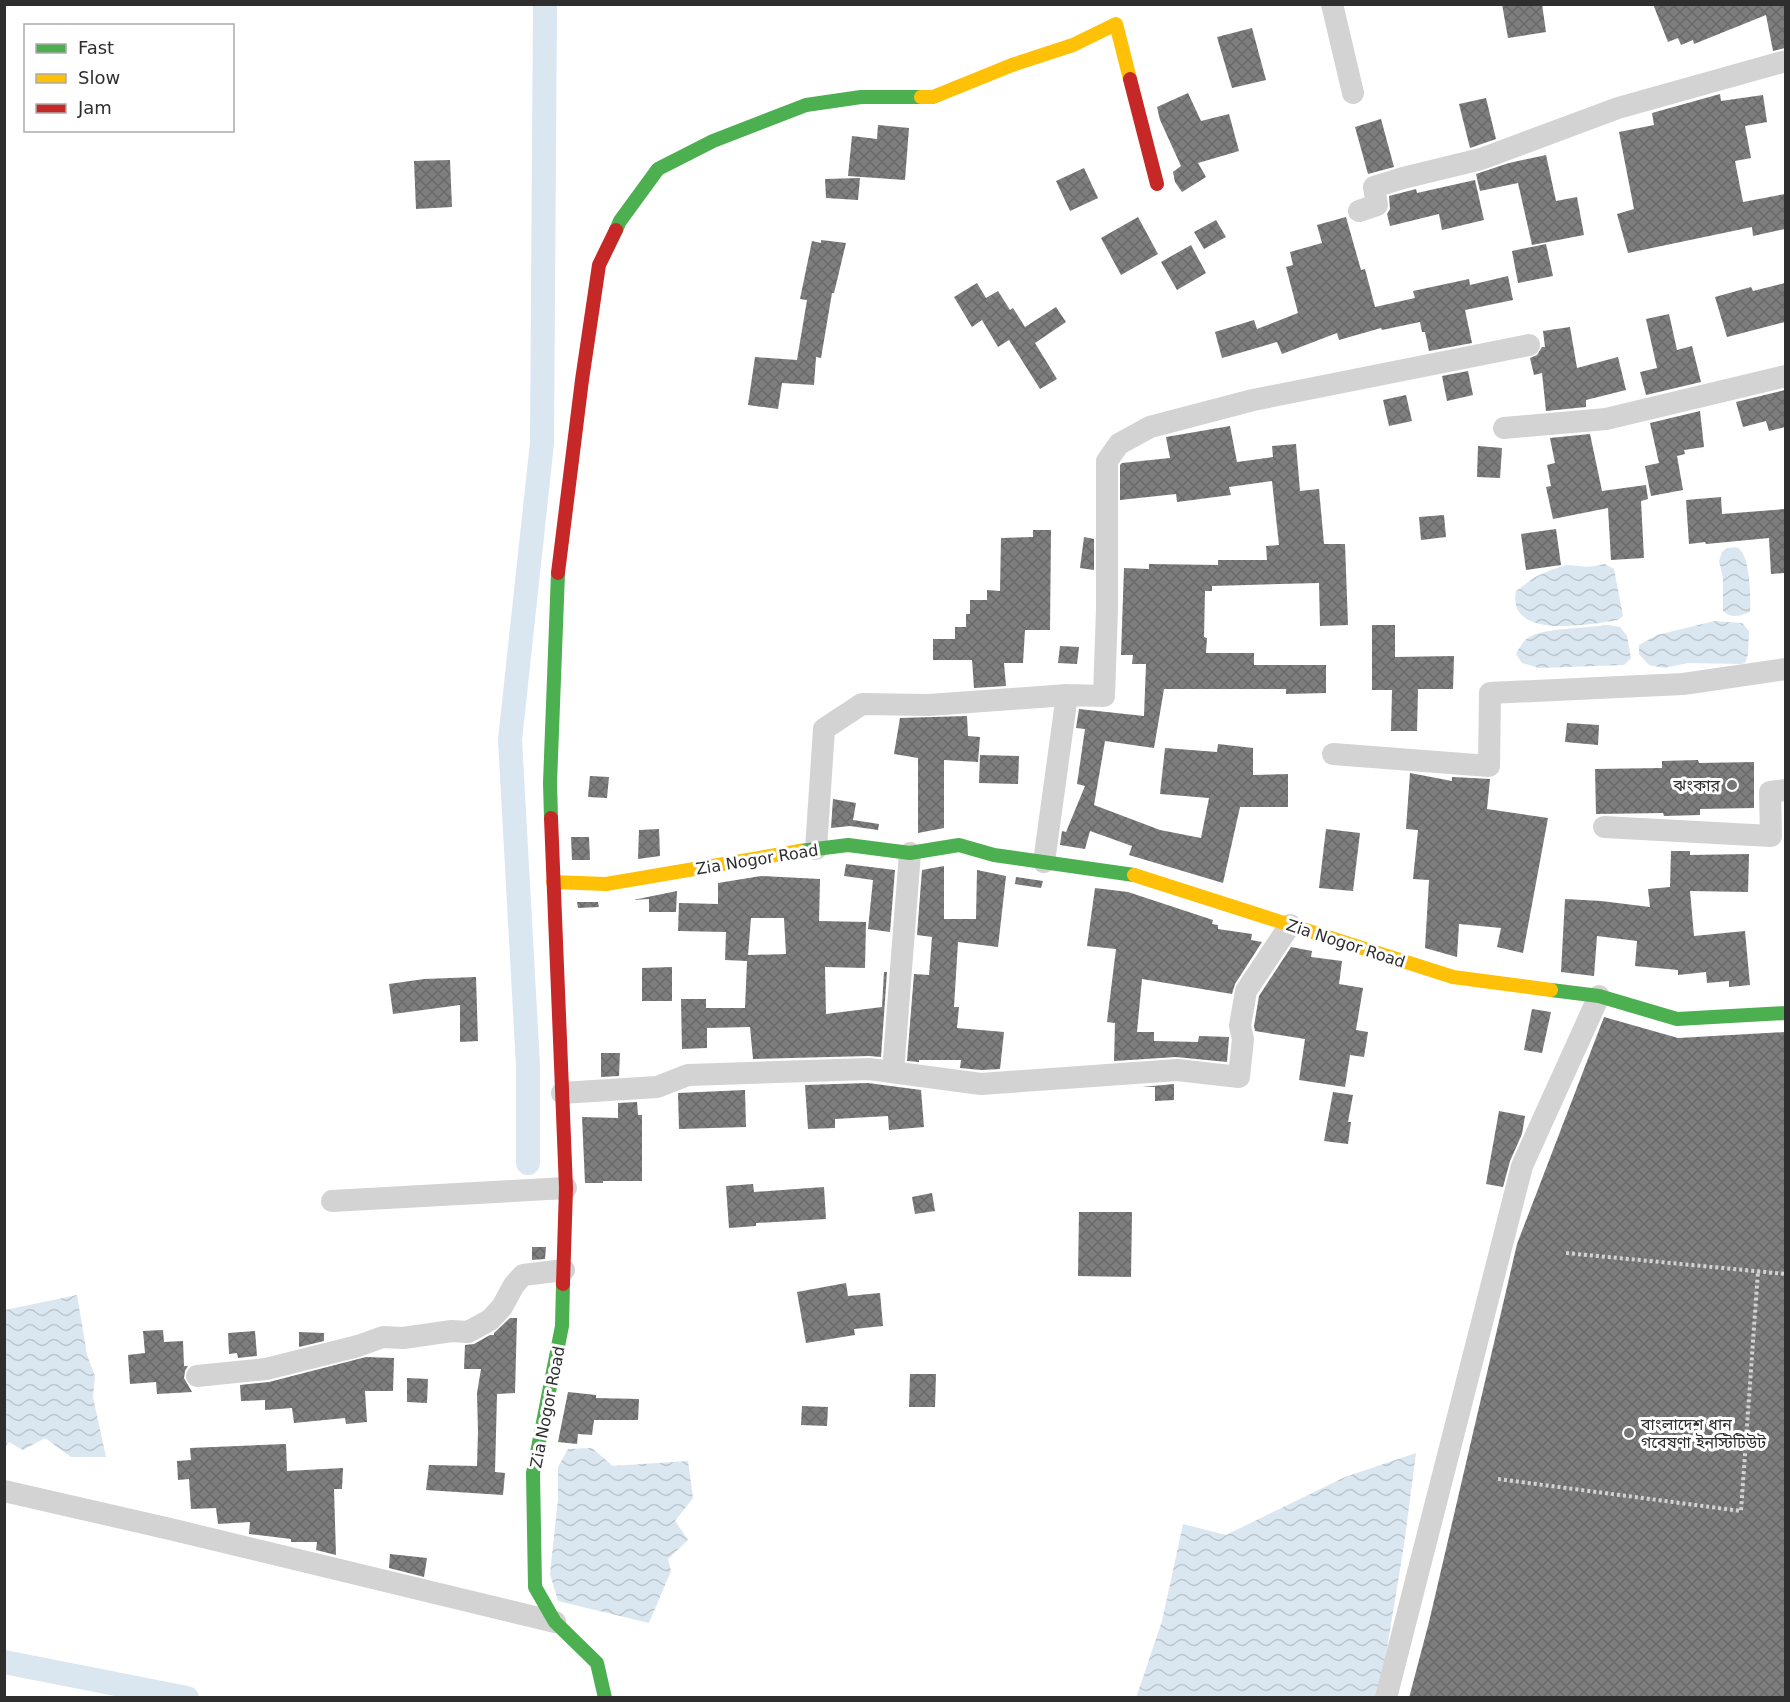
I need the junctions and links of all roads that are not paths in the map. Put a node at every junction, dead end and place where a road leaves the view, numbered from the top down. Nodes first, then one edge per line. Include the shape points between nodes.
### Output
1 (1332, 4) edge
2 (1785, 61) edge
3 (1353, 93) dead end
4 (1157, 184) dead end
5 (1359, 211) dead end
6 (1529, 345) dead end
7 (1785, 376) edge
8 (1504, 428) dead end
9 (1785, 669) edge
10 (1067, 695) junction
11 (1333, 754) dead end
12 (1785, 790) edge
13 (1604, 827) dead end
14 (816, 849) junction
15 (910, 852) junction
16 (1044, 862) junction
17 (553, 882) junction
18 (1290, 925) junction
19 (1599, 996) junction
20 (1785, 1013) edge
21 (893, 1072) junction
22 (562, 1093) junction
23 (566, 1188) junction
24 (332, 1201) dead end
25 (564, 1270) junction
26 (197, 1376) dead end
27 (4, 1491) edge
28 (555, 1622) junction
29 (605, 1698) edge
30 (1386, 1698) edge

1 - 3 street
2 - 5 street via 1618,108 1481,159 1374,187 1377,205
4 - 17 street, Zia Nogor Road via 1116,24 1065,48 933,97 861,97 806,105 713,141 658,169 620,221 599,265 557,578 550,783
6 - 10 street via 1253,400 1150,428 1119,444 1107,461 1104,696
7 - 8 street via 1606,419
9 - 11 street via 1683,684 1490,693 1489,766
10 - 14 street via 930,705 862,704 824,729
10 - 16 street
12 - 13 street via 1770,792 1771,836
14 - 15 street, Zia Nogor Road via 848,845
14 - 17 street, Zia Nogor Road via 606,884
15 - 16 street, Zia Nogor Road via 959,845
15 - 21 street
16 - 18 street, Zia Nogor Road via 1132,874
17 - 22 street, Zia Nogor Road
18 - 19 street, Zia Nogor Road via 1453,977
18 - 21 street via 1246,991 1240,1026 1243,1039 1239,1077 1177,1070 981,1084
19 - 20 street, Zia Nogor Road via 1677,1019
19 - 30 street via 1522,1166
21 - 22 street via 869,1069 688,1075 657,1087
22 - 23 street, Zia Nogor Road
23 - 24 street
23 - 25 street, Zia Nogor Road
25 - 26 street via 523,1275 490,1320 468,1332 383,1337 266,1369
25 - 28 street, Zia Nogor Road via 562,1326 534,1473 535,1587
27 - 28 street
28 - 29 street, Zia Nogor Road via 597,1663

